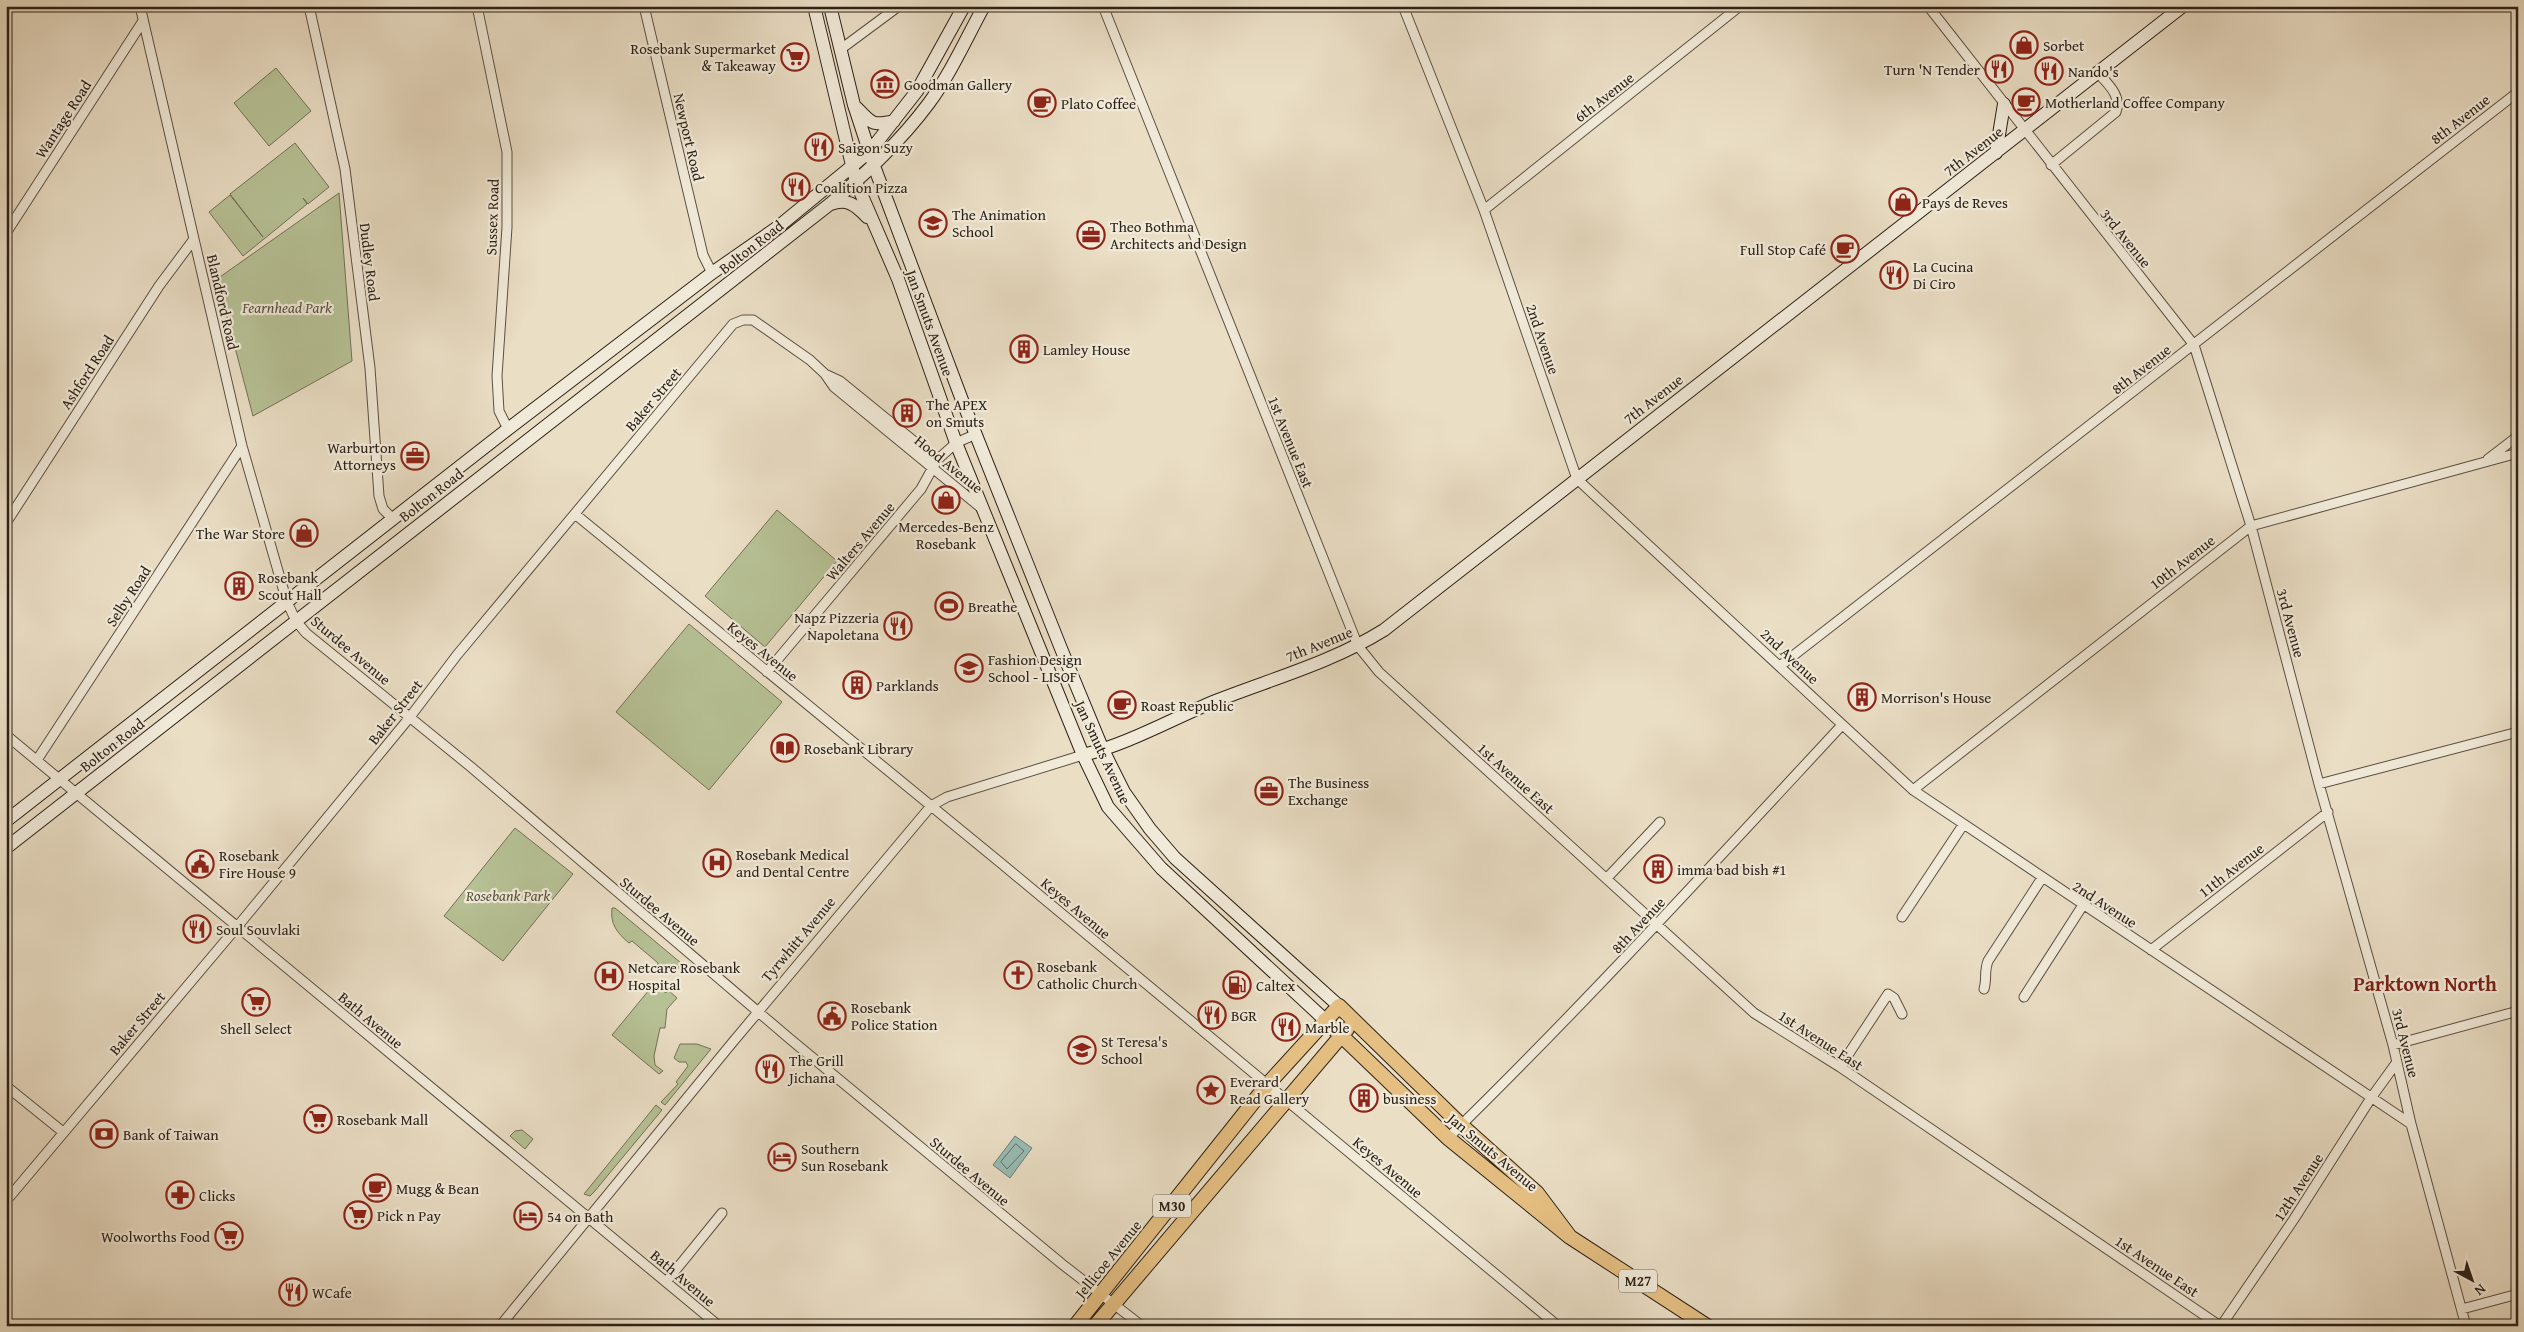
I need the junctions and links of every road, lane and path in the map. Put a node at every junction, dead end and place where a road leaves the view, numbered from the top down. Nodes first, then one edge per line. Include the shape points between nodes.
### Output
1 (140, 6) edge
2 (309, 6) edge
3 (477, 6) edge
4 (644, 6) edge
5 (814, 6) edge
6 (830, 6) edge
7 (899, 6) edge
8 (964, 6) edge
9 (984, 6) edge
10 (1103, 6) edge
11 (1403, 6) edge
12 (1740, 6) edge
13 (1928, 6) edge
14 (2183, 6) edge
15 (143, 21) junction
16 (841, 49) junction
17 (2098, 73) junction
18 (2518, 92) edge
19 (2004, 104) junction
20 (854, 105) junction
21 (894, 121) junction
22 (2024, 131) junction
23 (870, 151) junction
24 (1996, 153) junction
25 (2051, 165) junction
26 (874, 166) junction
27 (852, 168) junction
28 (856, 182) junction
29 (830, 204) junction
30 (1484, 210) junction
31 (873, 225) junction
32 (6, 232) edge
33 (194, 238) junction
34 (712, 273) junction
35 (2194, 345) junction
36 (825, 374) joint
37 (508, 429) junction
38 (976, 434) junction
39 (2518, 436) edge
40 (956, 443) junction
41 (242, 446) junction
42 (2518, 453) edge
43 (2485, 462) junction
44 (935, 464) junction
45 (1577, 479) junction
46 (984, 510) junction
47 (575, 514) junction
48 (393, 519) junction
49 (6, 523) edge
50 (2251, 526) junction
51 (287, 602) junction
52 (296, 621) junction
53 (1358, 646) junction
54 (1780, 666) junction
55 (768, 672) junction
56 (410, 717) junction
57 (1842, 725) junction
58 (2518, 732) edge
59 (6, 735) edge
60 (1103, 750) junction
61 (1083, 755) junction
62 (37, 760) junction
63 (60, 780) junction
64 (2319, 784) junction
65 (1913, 790) junction
66 (76, 794) junction
67 (931, 806) junction
68 (2328, 812) junction
69 (6, 821) edge
70 (1660, 822) dead end
71 (1964, 825) junction
72 (6, 848) edge
73 (1607, 878) junction
74 (2042, 878) junction
75 (2083, 905) junction
76 (1902, 917) dead end
77 (1658, 924) junction
78 (237, 927) junction
79 (2151, 950) junction
80 (1984, 989) dead end
81 (2024, 997) dead end
82 (1339, 1006) junction
83 (758, 1012) junction
84 (2518, 1012) edge
85 (1902, 1014) dead end
86 (1325, 1020) junction
87 (1355, 1021) junction
88 (1342, 1035) junction
89 (2393, 1045) junction
90 (2397, 1062) junction
91 (1840, 1067) junction
92 (1268, 1085) junction
93 (6, 1086) edge
94 (2371, 1098) junction
95 (1285, 1100) junction
96 (1461, 1124) junction
97 (2411, 1124) junction
98 (64, 1132) junction
99 (1448, 1138) junction
100 (6, 1201) edge
101 (722, 1213) dead end
102 (588, 1217) junction
103 (1570, 1237) junction
104 (666, 1282) junction
105 (2518, 1294) edge
106 (1100, 1295) junction
107 (1114, 1304) junction
108 (2462, 1309) junction
109 (500, 1326) edge
110 (719, 1326) edge
111 (1075, 1326) edge
112 (1095, 1326) edge
113 (1142, 1326) edge
114 (1558, 1326) edge
115 (1707, 1326) edge
116 (2220, 1326) edge
117 (2466, 1326) edge

1 - 15 street, Blandford Road
2 - 48 street, Dudley Road via 345,169 370,368 379,496 383,509
3 - 37 street, Sussex Road via 507,152 507,227 497,376 499,411
4 - 34 street, Newport Road via 703,255
5 - 27 main road, Jan Smuts Avenue / M27
6 - 16 main road, Jan Smuts Avenue / M27
7 - 16 street
8 - 21 main road, Bolton Road via 916,92
9 - 26 main road, Bolton Road via 948,74 929,102
10 - 53 street, 1st Avenue East
11 - 30 street, 2nd Avenue
12 - 30 street, 6th Avenue
13 - 19 street, 3rd Avenue
14 - 17 main road, 7th Avenue
15 - 32 street, Wantage Road
15 - 33 street, Blandford Road
16 - 20 main road, Jan Smuts Avenue / M27
17 - 22 main road, 7th Avenue
17 - 25 street via 2116,96 2116,112
18 - 35 street, 8th Avenue
19 - 22 street, 3rd Avenue
19 - 24 main road
20 - 21 main road via 878,125
20 - 23 main road, Jan Smuts Avenue / M27
21 - 23 main road, Bolton Road
22 - 24 main road, 7th Avenue
22 - 25 street, 3rd Avenue
23 - 26 main road, Jan Smuts Avenue / M27
23 - 27 main road, Bolton Road
24 - 45 main road, 7th Avenue
25 - 35 street, 3rd Avenue
26 - 28 main road, Bolton Road
26 - 38 main road, Jan Smuts Avenue / M27
27 - 28 main road, Jan Smuts Avenue / M27
27 - 34 main road, Bolton Road via 778,227
28 - 29 main road, Bolton Road
28 - 31 main road, Jan Smuts Avenue / M27
29 - 31 main road via 851,202
29 - 52 main road, Bolton Road
30 - 45 street, 2nd Avenue
31 - 40 main road, Jan Smuts Avenue / M27 via 898,279
33 - 41 street, Blandford Road
33 - 49 street, Ashford Road via 159,286
34 - 37 main road, Bolton Road
35 - 50 street, 3rd Avenue
35 - 54 street, 8th Avenue
36 - 44 street, Hood Avenue via 830,382 846,391
36 - 47 street, Baker Street via 753,320 733,324
37 - 48 main road, Bolton Road
38 - 40 street, Walters Avenue
38 - 60 main road, Jan Smuts Avenue / M27
39 - 43 street
40 - 44 street, Walters Avenue
40 - 46 main road, Jan Smuts Avenue / M27
41 - 51 street, Blandford Road
41 - 62 street, Selby Road
42 - 43 street, 10th Avenue
43 - 50 street, 10th Avenue
44 - 46 street, Hood Avenue
44 - 55 street, Walters Avenue via 921,489
45 - 53 main road, 7th Avenue via 1384,630
45 - 54 street, 2nd Avenue
46 - 61 main road, Jan Smuts Avenue / M27
47 - 55 street, Keyes Avenue
47 - 56 street, Baker Street via 457,655
48 - 51 main road, Bolton Road
50 - 64 street, 3rd Avenue
50 - 65 street, 10th Avenue
51 - 52 street, Sturdee Avenue
51 - 63 main road, Bolton Road
52 - 56 street, Sturdee Avenue via 306,633
52 - 66 main road, Bolton Road
53 - 60 main road, 7th Avenue via 1214,702
53 - 73 street, 1st Avenue East via 1379,672
54 - 57 street, 2nd Avenue
55 - 67 street, Keyes Avenue
56 - 78 street, Baker Street
56 - 83 street, Sturdee Avenue
57 - 65 street, 2nd Avenue
57 - 77 street, 8th Avenue
58 - 64 street
59 - 62 street, Bath Avenue
60 - 61 main road, Tyrwhitt Avenue
60 - 82 main road, Jan Smuts Avenue / M27 via 1124,792 1175,858
61 - 67 street, Tyrwhitt Avenue via 947,797
61 - 86 main road, Jan Smuts Avenue / M27 via 1108,807 1130,833 1168,874
62 - 63 street, Bath Avenue
63 - 66 street, Bath Avenue
63 - 69 main road, Bolton Road
64 - 68 street, 3rd Avenue
65 - 71 street, 2nd Avenue
66 - 72 main road, Bolton Road
66 - 78 street, Bath Avenue
67 - 83 street, Tyrwhitt Avenue
67 - 92 street, Keyes Avenue
68 - 79 street, 11th Avenue
68 - 89 street, 3rd Avenue
70 - 73 street
71 - 74 street, 2nd Avenue
71 - 76 street
73 - 77 street, 1st Avenue East
74 - 75 street, 2nd Avenue
74 - 80 street via 1988,961 1984,970
75 - 79 street, 2nd Avenue
75 - 81 street
77 - 91 street, 1st Avenue East via 1754,1013
77 - 96 street, 8th Avenue
78 - 98 street, Baker Street
78 - 102 street, Bath Avenue
79 - 94 street, 2nd Avenue
82 - 86 main road, Jellicoe Avenue / M30
82 - 87 main road, Jan Smuts Avenue / M27
83 - 102 street, Tyrwhitt Avenue
83 - 106 street, Sturdee Avenue
84 - 89 street
85 - 91 street via 1894,998 1888,994
86 - 88 main road, Jan Smuts Avenue / M27
86 - 92 main road, Jellicoe Avenue / M30
87 - 88 main road, M30
87 - 96 main road, Jan Smuts Avenue / M27
88 - 95 main road, M30
88 - 99 main road, Jan Smuts Avenue / M27
89 - 90 street, 3rd Avenue
90 - 94 street, 12th Avenue
90 - 97 street, 3rd Avenue
91 - 116 street, 1st Avenue East
92 - 95 street, Keyes Avenue
92 - 106 main road, Jellicoe Avenue / M30
93 - 98 street
94 - 97 street, 2nd Avenue
94 - 116 street, 12th Avenue via 2294,1219
95 - 107 main road, M30
95 - 114 street, Keyes Avenue
96 - 99 street, 8th Avenue
96 - 103 main road, Jan Smuts Avenue / M27 via 1537,1193
97 - 108 street, 3rd Avenue
98 - 100 street, Baker Street
99 - 103 main road, Jan Smuts Avenue / M27
101 - 104 street
102 - 104 street, Bath Avenue
102 - 109 street, Tyrwhitt Avenue
103 - 115 main road, Jan Smuts Avenue / M27
104 - 110 street, Bath Avenue
105 - 108 street
106 - 107 street, Sturdee Avenue
106 - 111 main road, Jellicoe Avenue / M30
107 - 112 main road, M30
107 - 113 street, Sturdee Avenue
108 - 117 street, 3rd Avenue

